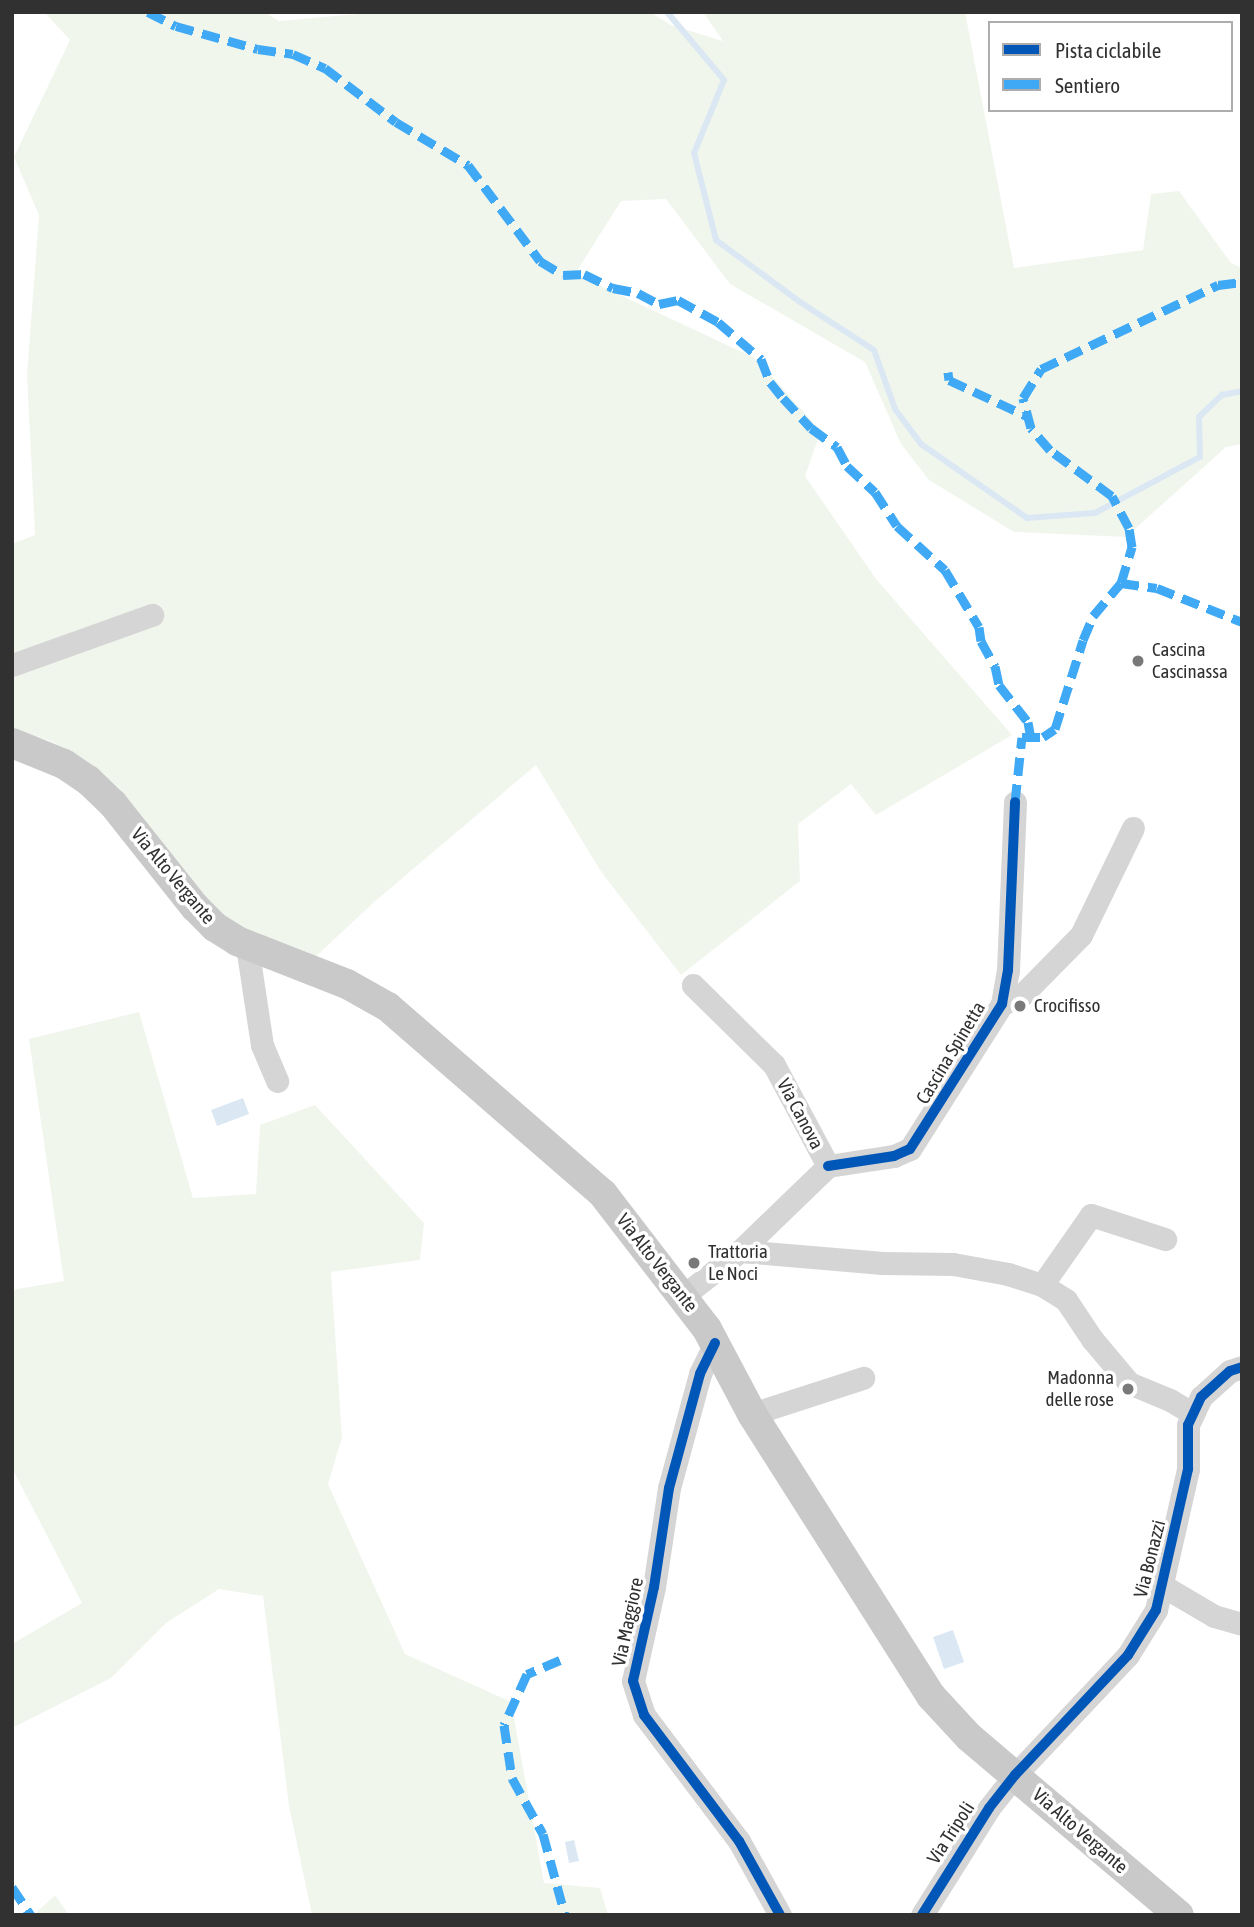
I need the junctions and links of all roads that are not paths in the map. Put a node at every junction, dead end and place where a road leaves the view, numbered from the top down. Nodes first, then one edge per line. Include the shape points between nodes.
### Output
1 (152, 615) dead end
2 (12, 665) edge
3 (12, 743) edge
4 (1015, 802) dead end
5 (1133, 828) dead end
6 (247, 946) junction
7 (693, 985) dead end
8 (1002, 1004) junction
9 (277, 1081) dead end
10 (828, 1166) junction
11 (1165, 1239) dead end
12 (740, 1251) junction
13 (1042, 1285) junction
14 (683, 1296) junction
15 (715, 1348) junction
16 (1242, 1367) edge
17 (863, 1378) dead end
18 (752, 1414) junction
19 (1193, 1414) junction
20 (1163, 1586) junction
21 (1242, 1624) edge
22 (1015, 1775) junction
23 (780, 1915) edge
24 (922, 1915) edge
25 (1179, 1915) edge

1 - 2 street
3 - 6 main road, Via Alto Vergante via 64,764 88,780 113,804 195,907 215,927
4 - 8 street, Cascina Spinetta via 1009,970
5 - 8 street, Cascina Spinetta via 1081,935 1022,995
6 - 9 street via 262,1045
6 - 14 main road, Via Alto Vergante via 347,984 388,1007 603,1194
7 - 10 street, Via Canova via 774,1065
8 - 10 street, Cascina Spinetta via 910,1149 894,1156
10 - 12 street, Via Canova
11 - 13 street via 1091,1215
12 - 13 street via 953,1264
12 - 14 street, Via Canova
13 - 19 street via 1066,1300 1129,1383
14 - 15 main road, Via Alto Vergante
15 - 18 main road, Via Alto Vergante
15 - 23 street, Via Maggiore via 700,1374 668,1488 658,1588 633,1681 644,1715 681,1756 739,1841
16 - 19 street, Via Bonazzi via 1230,1371 1200,1396
17 - 18 street
18 - 22 main road, Via Alto Vergante via 931,1696 969,1737
19 - 20 street, Via Bonazzi via 1188,1425 1188,1468
20 - 21 street via 1214,1616
20 - 22 street, Via Bonazzi via 1156,1610 1128,1655
22 - 24 street, Via Tripoli
22 - 25 main road, Via Alto Vergante

